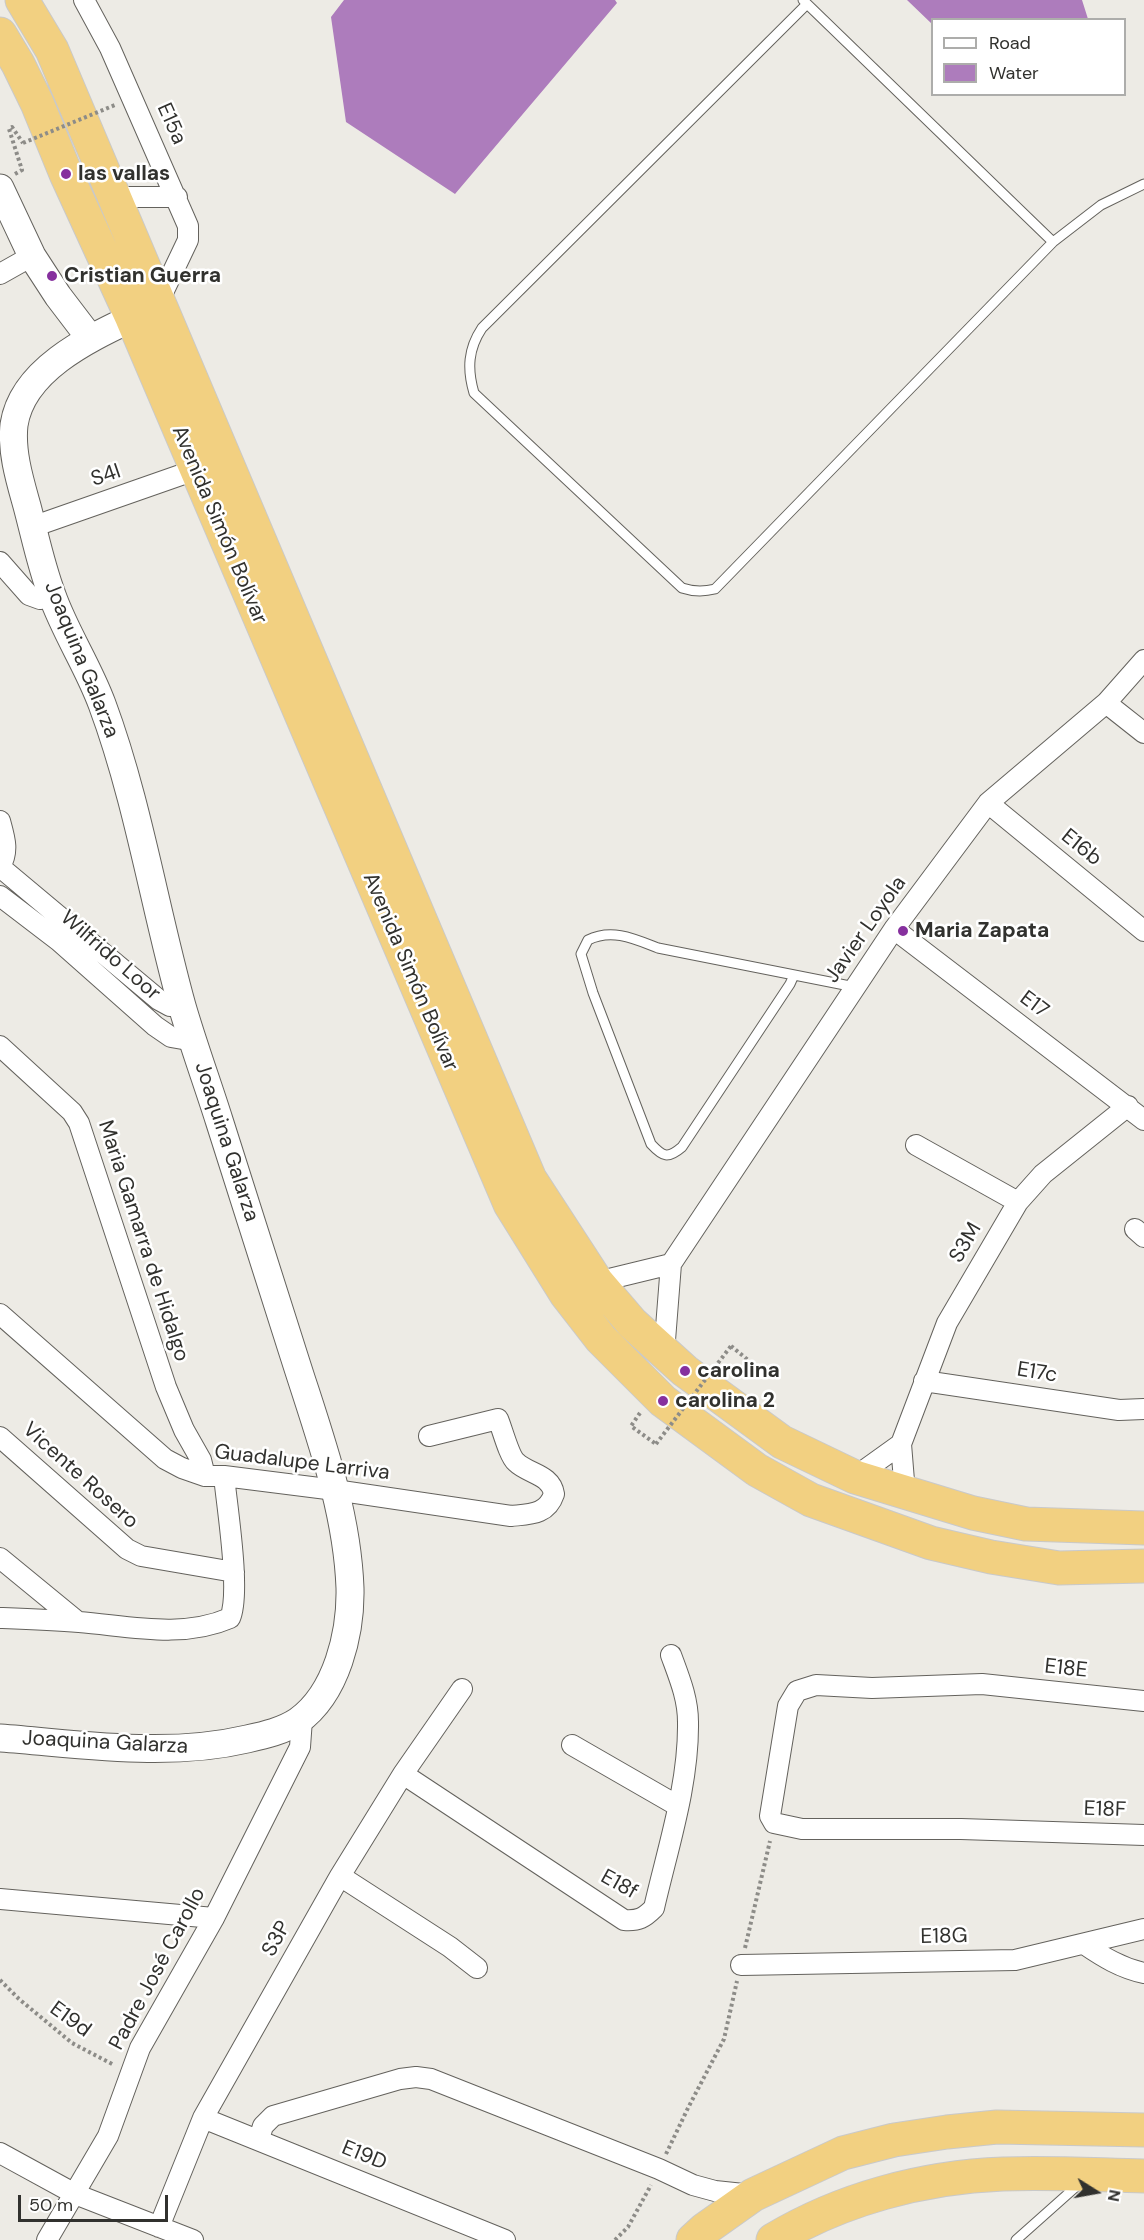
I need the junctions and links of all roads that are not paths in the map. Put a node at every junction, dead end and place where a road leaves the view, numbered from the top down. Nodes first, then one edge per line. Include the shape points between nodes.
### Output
1 (22, 0) edge
2 (84, 0) edge
3 (805, 2) edge
4 (0, 34) edge
5 (1144, 184) edge
6 (0, 188) edge
7 (114, 197) junction
8 (177, 197) junction
9 (1053, 242) junction
10 (32, 256) junction
11 (0, 274) edge
12 (145, 310) junction
13 (90, 338) junction
14 (195, 470) junction
15 (32, 527) junction
16 (0, 562) edge
17 (52, 596) junction
18 (1144, 660) edge
19 (1106, 703) junction
20 (1144, 733) edge
21 (988, 803) junction
22 (0, 821) edge
23 (0, 867) edge
24 (0, 896) edge
25 (894, 928) junction
26 (1144, 931) edge
27 (794, 975) junction
28 (855, 987) junction
29 (183, 1006) junction
30 (194, 1041) junction
31 (0, 1046) edge
32 (1128, 1106) junction
33 (1144, 1120) edge
34 (916, 1145) dead end
35 (1017, 1202) junction
36 (671, 1264) junction
37 (597, 1282) junction
38 (0, 1314) edge
39 (664, 1353) junction
40 (924, 1381) junction
41 (1144, 1409) edge
42 (0, 1437) edge
43 (429, 1437) dead end
44 (901, 1444) junction
45 (215, 1476) junction
46 (855, 1477) junction
47 (335, 1490) junction
48 (905, 1493) junction
49 (1144, 1528) edge
50 (0, 1558) edge
51 (1144, 1566) edge
52 (234, 1572) junction
53 (0, 1618) edge
54 (78, 1622) junction
55 (671, 1655) dead end
56 (462, 1689) dead end
57 (1144, 1701) edge
58 (302, 1719) junction
59 (0, 1738) edge
60 (572, 1745) dead end
61 (403, 1774) junction
62 (678, 1806) junction
63 (774, 1823) joint
64 (1144, 1835) edge
65 (340, 1876) junction
66 (0, 1899) edge
67 (214, 1917) junction
68 (1144, 1929) edge
69 (1084, 1944) junction
70 (741, 1965) road end
71 (477, 1968) dead end
72 (1144, 1973) edge
73 (203, 2118) junction
74 (1144, 2130) edge
75 (259, 2139) junction
76 (0, 2153) edge
77 (1088, 2175) junction
78 (1144, 2176) edge
79 (75, 2194) junction
80 (753, 2195) junction
81 (159, 2226) junction
82 (47, 2240) edge
83 (193, 2240) edge
84 (505, 2240) edge
85 (693, 2240) edge
86 (773, 2240) edge
87 (1016, 2240) edge

1 - 7 highway, Avenida Simón Bolívar via 52,50
2 - 8 street, E15a via 110,48
3 - 9 lane
3 - 9 lane via 482,327 472,342 470,358 469,376 474,393 682,588 701,592 715,589
4 - 12 highway, Avenida Simón Bolívar via 37,103 66,174
5 - 9 lane via 1101,205
6 - 10 street
7 - 8 street
7 - 12 highway, Avenida Simón Bolívar
8 - 12 street, E15a via 188,226 188,240
10 - 11 street
10 - 13 street
12 - 13 street, Joaquina Galarza
12 - 14 highway, Avenida Simón Bolívar
12 - 37 highway, Avenida Simón Bolívar via 530,1179
13 - 15 street, Joaquina Galarza via 38,379 17,415 16,460
14 - 15 street, S4I
14 - 51 highway, Avenida Simón Bolívar via 510,1204 566,1294 601,1339 663,1401 757,1470 811,1500 931,1543 991,1557 1059,1568
15 - 17 street, Joaquina Galarza
16 - 17 street via 30,595 40,599
17 - 29 street, Joaquina Galarza via 101,700 117,748
18 - 19 street, Javier Loyola
19 - 20 street
19 - 21 street, Javier Loyola
21 - 25 street, Javier Loyola
21 - 26 street, E16b
22 - 23 street via 6,856
23 - 29 street, Wilfrido Loor via 159,1000 170,1006
24 - 30 street, Wilfrido Loor via 59,940 155,1026 171,1037
25 - 28 street, Javier Loyola
25 - 32 street, E17
27 - 27 lane via 658,948 606,933 588,940 582,954 592,993 651,1144 660,1154 674,1154 682,1147
27 - 28 lane
28 - 36 street, Javier Loyola
29 - 30 street, Joaquina Galarza
30 - 47 street, Joaquina Galarza
31 - 45 street, Maria Gamarra de Hidalgo via 72,1112 79,1124 166,1387 184,1430
32 - 33 street, E17
32 - 35 street, S3M via 1043,1173
34 - 35 street
35 - 40 street, S3M via 947,1323
36 - 37 street
36 - 39 street, Javier Loyola
37 - 39 highway, Avenida Simón Bolívar
38 - 45 street, Guadalupe Larriva via 165,1460
39 - 46 highway, Avenida Simón Bolívar via 782,1442
40 - 41 street, E17c via 1119,1410
40 - 44 street, S3M
42 - 52 street, Vicente Rosero via 127,1549 141,1556
43 - 47 street, Guadalupe Larriva via 498,1419 515,1462 550,1484 554,1494 546,1510 511,1516
44 - 46 street
44 - 48 street, S3M
45 - 47 street, Guadalupe Larriva
45 - 52 street, Maria Gamarra de Hidalgo
46 - 48 highway, Avenida Simón Bolívar
47 - 58 street, Joaquina Galarza via 347,1551 347,1635 336,1671
48 - 49 highway, Avenida Simón Bolívar via 1026,1524
50 - 54 street
52 - 54 street, Maria Gamarra de Hidalgo via 232,1613 228,1619 166,1631
53 - 54 street, Maria Gamarra de Hidalgo
55 - 62 street, E18f via 685,1695 688,1720
56 - 61 street, S3P
57 - 63 street, E18E via 982,1684 872,1688 816,1685 797,1691 788,1706 770,1816
58 - 59 street, Joaquina Galarza via 278,1732 214,1747 157,1750
58 - 67 street, Padre José Carollo via 300,1747
60 - 62 street
61 - 62 street, E18f via 624,1920 645,1918 654,1908
61 - 65 street, S3P
63 - 64 street, E18F via 802,1829
65 - 71 street
65 - 73 street, S3P
66 - 67 street
67 - 79 street, Padre José Carollo via 140,2048 108,2136
68 - 69 street, E18G
69 - 70 street, E18G via 1014,1960
69 - 72 street via 1106,1959
73 - 75 street, E19D
73 - 81 street, S3P
74 - 80 highway via 997,2127 894,2140 843,2153
75 - 80 street via 263,2126 273,2116 416,2077 431,2079 693,2185
75 - 84 street, E19D
76 - 79 street
77 - 78 highway
77 - 86 highway via 1004,2174 923,2184 842,2206
77 - 87 lane
79 - 81 street
79 - 82 street, Padre José Carollo
80 - 85 highway
81 - 83 street

